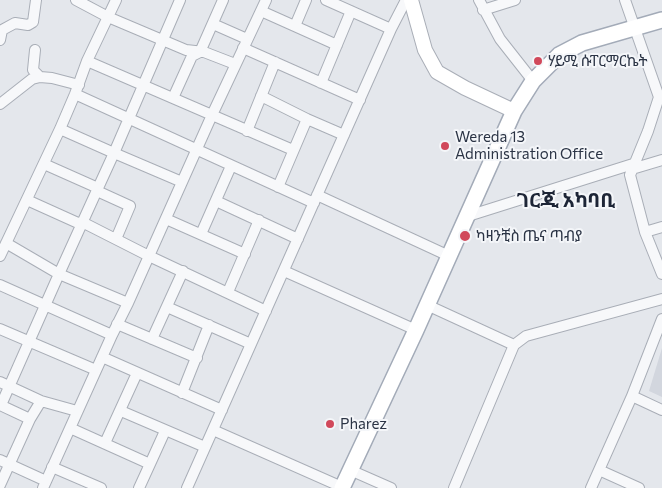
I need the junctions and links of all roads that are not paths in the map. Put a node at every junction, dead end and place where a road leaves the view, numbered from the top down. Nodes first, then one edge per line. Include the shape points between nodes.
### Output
1 (36, 0) edge
2 (76, 0) edge
3 (116, 0) edge
4 (180, 0) edge
5 (223, 0) edge
6 (266, 0) edge
7 (306, 0) edge
8 (326, 0) edge
9 (406, 0) edge
10 (411, 0) edge
11 (479, 0) edge
12 (515, 0) edge
13 (625, 0) edge
14 (483, 10) junction
15 (261, 11) junction
16 (351, 11) junction
17 (108, 17) junction
18 (662, 20) edge
19 (213, 24) junction
20 (295, 26) junction
21 (635, 28) junction
22 (392, 29) junction
23 (1, 33) edge
24 (163, 40) junction
25 (245, 44) junction
26 (337, 45) junction
27 (34, 50) dead end
28 (200, 52) junction
29 (88, 60) junction
30 (276, 62) junction
31 (235, 64) junction
32 (40, 77) junction
33 (533, 81) junction
34 (321, 83) junction
35 (142, 85) junction
36 (77, 90) junction
37 (261, 96) junction
38 (661, 96) edge
39 (173, 98) junction
40 (360, 100) junction
41 (0, 104) edge
42 (514, 111) junction
43 (212, 115) junction
44 (128, 119) junction
45 (307, 119) junction
46 (60, 129) junction
47 (247, 131) junction
48 (344, 135) junction
49 (197, 150) junction
50 (293, 150) junction
51 (114, 152) junction
52 (662, 160) edge
53 (44, 164) junction
54 (231, 166) junction
55 (633, 166) junction
56 (182, 182) junction
57 (278, 187) junction
58 (98, 190) junction
59 (316, 199) junction
60 (27, 200) junction
61 (216, 201) junction
62 (468, 216) junction
63 (166, 219) junction
64 (259, 220) junction
65 (82, 222) junction
66 (662, 227) edge
67 (645, 232) junction
68 (201, 234) junction
69 (298, 238) junction
70 (116, 239) junction
71 (6, 243) junction
72 (245, 254) junction
73 (0, 256) edge
74 (149, 256) junction
75 (450, 256) junction
76 (183, 271) junction
77 (284, 271) junction
78 (60, 274) junction
79 (662, 274) edge
80 (0, 285) edge
81 (228, 292) junction
82 (662, 299) edge
83 (128, 303) junction
84 (427, 305) junction
85 (46, 306) junction
86 (167, 306) junction
87 (266, 311) junction
88 (662, 319) edge
89 (118, 324) junction
90 (209, 325) junction
91 (0, 330) edge
92 (416, 330) junction
93 (112, 335) junction
94 (152, 340) junction
95 (28, 342) junction
96 (251, 344) junction
97 (514, 345) junction
98 (102, 357) junction
99 (197, 358) junction
100 (96, 370) junction
101 (137, 373) junction
102 (4, 384) edge
103 (182, 393) junction
104 (632, 396) junction
105 (41, 400) junction
106 (0, 405) edge
107 (222, 410) junction
108 (662, 410) edge
109 (77, 411) junction
110 (121, 411) junction
111 (30, 419) junction
112 (70, 428) junction
113 (213, 430) junction
114 (165, 431) junction
115 (105, 444) junction
116 (205, 447) junction
117 (5, 462) edge
118 (150, 464) junction
119 (52, 467) junction
120 (350, 470) junction
121 (599, 470) junction
122 (0, 485) edge
123 (44, 485) edge
124 (86, 485) edge
125 (102, 488) edge
126 (140, 488) edge
127 (187, 488) edge
128 (342, 488) edge
129 (391, 488) edge
130 (454, 488) edge
131 (591, 488) edge
132 (638, 488) edge

1 - 23 street via 33,22 15,23
2 - 17 street
3 - 17 street
4 - 24 street
5 - 19 street
6 - 15 street
7 - 20 street
8 - 16 street
9 - 22 street
10 - 42 street via 425,50 437,72
11 - 14 street
12 - 14 street
13 - 21 street
14 - 33 street via 500,39
15 - 20 street
15 - 25 street
16 - 22 street
16 - 26 street
17 - 24 street
17 - 29 street
18 - 21 main road
19 - 25 street
19 - 28 street
20 - 26 street
21 - 33 main road via 582,42 558,55
21 - 38 street
22 - 40 street
24 - 28 street
24 - 35 street
25 - 30 street
25 - 31 street
26 - 34 street
27 - 32 street via 33,70
28 - 31 street
28 - 39 street via 192,56
29 - 35 street
29 - 36 street
30 - 34 street
30 - 37 street
31 - 43 street
32 - 36 street
32 - 41 street via 32,79
33 - 42 main road
34 - 40 street
35 - 39 street
35 - 44 street
36 - 44 street
36 - 46 street
37 - 45 street
37 - 47 street
38 - 55 street
39 - 43 street
40 - 48 street
42 - 62 main road
43 - 47 street
43 - 49 street
44 - 49 street
44 - 51 street
45 - 48 street
45 - 50 street
46 - 51 street
46 - 53 street
47 - 50 street
48 - 59 street
49 - 54 street
49 - 56 street
50 - 57 street
51 - 56 street
51 - 58 street
52 - 55 street
53 - 58 street
53 - 60 street
54 - 57 street
54 - 61 street
55 - 62 street
55 - 67 street via 631,183
56 - 63 street
57 - 59 street
58 - 65 street
58 - 70 street via 130,206
59 - 69 street
59 - 75 street
60 - 65 street
60 - 71 street
61 - 64 street
61 - 68 street
62 - 75 main road
63 - 68 street
63 - 74 street
64 - 69 street
64 - 72 street
65 - 70 street
65 - 78 street
66 - 67 street
67 - 79 street
68 - 72 street
69 - 77 street
70 - 74 street
71 - 73 street
71 - 78 street
72 - 81 street
74 - 76 street
74 - 83 street
75 - 84 main road
76 - 81 street
76 - 86 street
77 - 87 street
77 - 92 street
78 - 83 street
78 - 85 street
80 - 85 street
81 - 87 street
82 - 97 street via 526,336
83 - 89 street
84 - 92 main road
84 - 97 street
85 - 93 street
85 - 95 street
86 - 90 street
86 - 94 street
87 - 96 street
88 - 104 street
89 - 93 street
89 - 94 street
90 - 96 street
90 - 99 street
91 - 95 street
92 - 120 main road
93 - 98 street
94 - 99 street
95 - 100 street
95 - 102 street
96 - 107 street
97 - 130 street
98 - 100 street
98 - 101 street
99 - 103 street
100 - 109 street
101 - 103 street
101 - 110 street
102 - 105 street
102 - 106 street
103 - 107 street
104 - 108 street
104 - 121 street
105 - 109 street
105 - 111 street
106 - 111 street
107 - 113 street
109 - 112 street
110 - 114 street
110 - 115 street
111 - 117 street
112 - 115 street
112 - 119 street
113 - 116 street
113 - 128 street
114 - 116 street
114 - 118 street
115 - 118 street
116 - 127 street
117 - 122 street
117 - 123 street
118 - 126 street
119 - 123 street
119 - 124 street
120 - 128 main road
120 - 129 street
121 - 131 street
121 - 132 street
124 - 125 street

